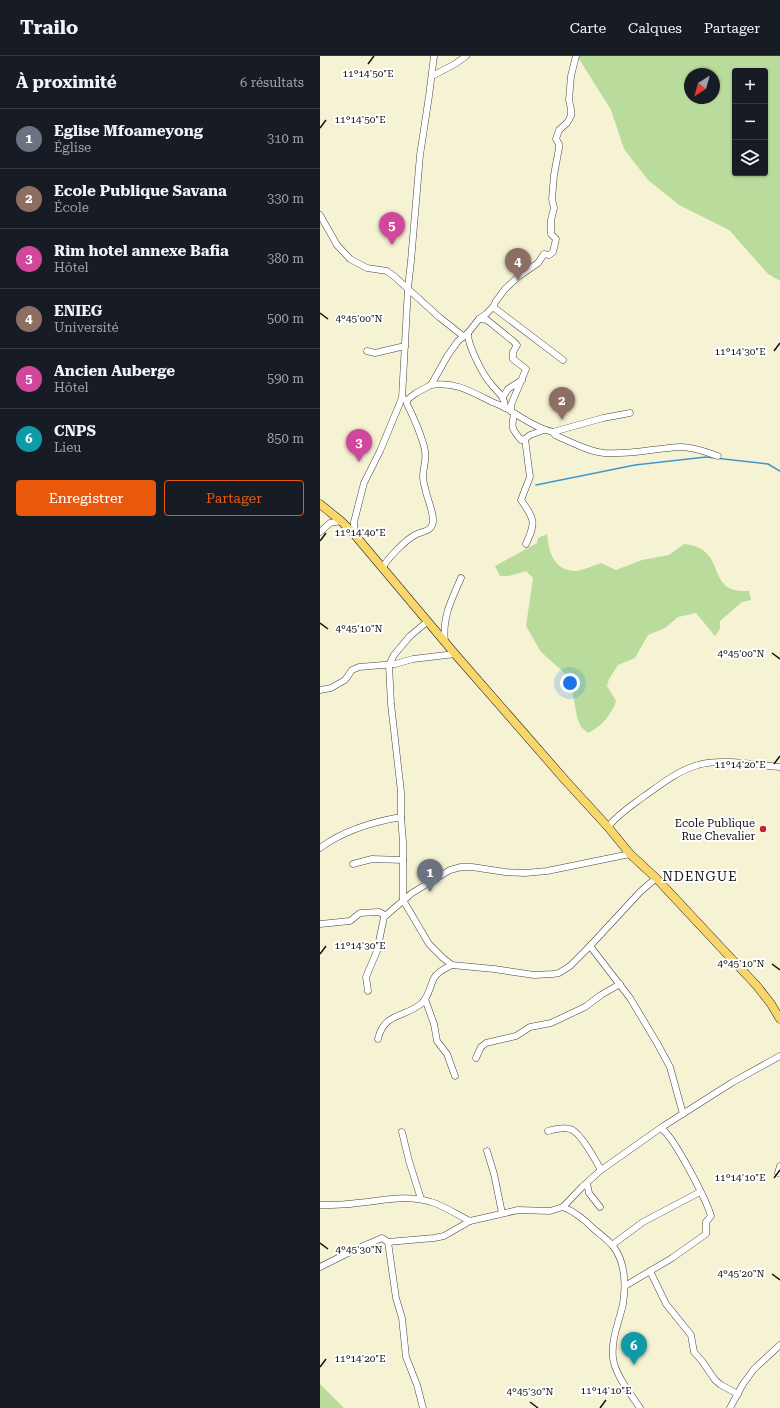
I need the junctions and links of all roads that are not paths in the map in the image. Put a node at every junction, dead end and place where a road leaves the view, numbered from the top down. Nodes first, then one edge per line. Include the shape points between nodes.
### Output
1 (434, 56) edge
2 (466, 56) edge
3 (576, 56) edge
4 (432, 76) junction
5 (320, 215) edge
6 (408, 288) junction
7 (493, 307) junction
8 (479, 319) junction
9 (465, 334) junction
10 (404, 346) junction
11 (367, 351) dead end
12 (562, 360) dead end
13 (523, 379) junction
14 (431, 385) junction
15 (503, 397) junction
16 (404, 399) junction
17 (510, 411) junction
18 (630, 413) dead end
19 (544, 430) junction
20 (553, 432) junction
21 (525, 439) junction
22 (718, 456) dead end
23 (320, 504) edge
24 (341, 521) junction
25 (320, 531) edge
26 (354, 534) junction
27 (526, 544) dead end
28 (383, 568) junction
29 (461, 578) dead end
30 (428, 621) junction
31 (445, 643) junction
32 (455, 654) junction
33 (389, 665) junction
34 (320, 690) edge
35 (780, 767) edge
36 (401, 817) junction
37 (608, 827) junction
38 (320, 848) edge
39 (630, 854) junction
40 (403, 860) junction
41 (353, 864) dead end
42 (656, 878) junction
43 (403, 900) junction
44 (384, 917) junction
45 (320, 924) edge
46 (590, 946) junction
47 (452, 965) junction
48 (620, 984) junction
49 (368, 991) dead end
50 (424, 1000) junction
51 (780, 1019) edge
52 (378, 1039) dead end
53 (780, 1056) edge
54 (476, 1058) dead end
55 (455, 1076) dead end
56 (683, 1114) junction
57 (661, 1128) junction
58 (548, 1131) dead end
59 (402, 1132) dead end
60 (487, 1151) dead end
61 (780, 1166) edge
62 (601, 1170) junction
63 (778, 1173) dead end
64 (587, 1182) junction
65 (700, 1192) junction
66 (421, 1199) junction
67 (320, 1205) edge
68 (563, 1207) junction
69 (600, 1207) dead end
70 (502, 1213) junction
71 (470, 1221) junction
72 (388, 1242) junction
73 (612, 1245) junction
74 (320, 1267) edge
75 (650, 1271) junction
76 (625, 1286) junction
77 (780, 1345) edge
78 (738, 1394) junction
79 (423, 1408) edge
80 (640, 1408) edge
81 (730, 1408) edge

1 - 4 street
2 - 4 street
3 - 7 street via 570,76 571,116 559,130 556,139 559,148 551,220 551,234 556,239 555,248 552,254 544,254 538,263 505,289
4 - 6 street via 420,155
5 - 6 street via 337,245 350,259 367,268 387,271
6 - 9 street via 442,320
6 - 10 street
7 - 8 street
7 - 12 street
8 - 9 street
8 - 13 street via 487,320 517,345 513,352 514,359 526,370
9 - 14 street via 452,348
9 - 15 street via 484,374
10 - 11 street via 375,353
10 - 16 street
13 - 15 street via 508,389
13 - 17 street
14 - 16 street
14 - 17 street via 462,387
15 - 17 street
16 - 26 street via 364,483 354,522
16 - 28 street via 418,427 426,455 424,481 433,522 428,530 410,538 392,554
17 - 19 street
17 - 21 street via 513,431 521,440
18 - 20 street
19 - 20 street
19 - 21 street
20 - 22 street via 584,448 605,453 631,453 682,447
21 - 27 street via 530,478 521,500 532,516 533,528
23 - 24 main road
24 - 25 street via 330,523
24 - 26 main road
26 - 28 main road
28 - 30 main road
29 - 31 street via 445,616
30 - 31 main road
30 - 33 street via 410,636
31 - 32 main road
32 - 33 street
32 - 37 main road
33 - 34 street via 354,668 345,680 331,688
33 - 36 street via 390,704 401,792
35 - 37 street via 717,762 699,764 660,785
36 - 38 street via 360,826
36 - 40 street
37 - 39 main road
39 - 42 main road
39 - 43 street via 569,867 525,872 461,867 450,870
40 - 41 street via 372,859
40 - 43 street
42 - 46 street
42 - 51 main road via 757,986
43 - 44 street
43 - 47 street via 429,944
44 - 45 street via 380,912 360,913 350,921
44 - 49 street via 377,951 366,977
46 - 47 street via 570,966 553,974 534,975
46 - 48 street
47 - 50 street via 434,977
48 - 54 street via 585,1007 551,1023 530,1027 516,1036 486,1043
48 - 56 street via 666,1058
50 - 52 street via 414,1009 395,1016 385,1024
50 - 55 street via 434,1024 437,1041 447,1054
53 - 56 street
56 - 57 street
57 - 62 street
57 - 65 street via 677,1149
58 - 62 street via 571,1129 585,1144
59 - 66 street
60 - 70 street
61 - 63 street
62 - 64 street
64 - 68 street
64 - 69 street via 589,1193
65 - 73 street via 643,1222
65 - 75 street via 711,1216 706,1222 706,1234
66 - 67 street via 394,1198 357,1204
66 - 71 street via 443,1206
68 - 70 street via 550,1211
68 - 73 street via 578,1215
70 - 71 street
71 - 72 street via 444,1236
72 - 74 street via 382,1238
72 - 79 street via 396,1298 402,1318 406,1357
73 - 76 street via 621,1261
75 - 76 street
75 - 78 street via 666,1304 690,1334 694,1352 715,1380
76 - 80 street via 613,1341 613,1360 616,1370
77 - 78 street via 754,1368
78 - 81 street

